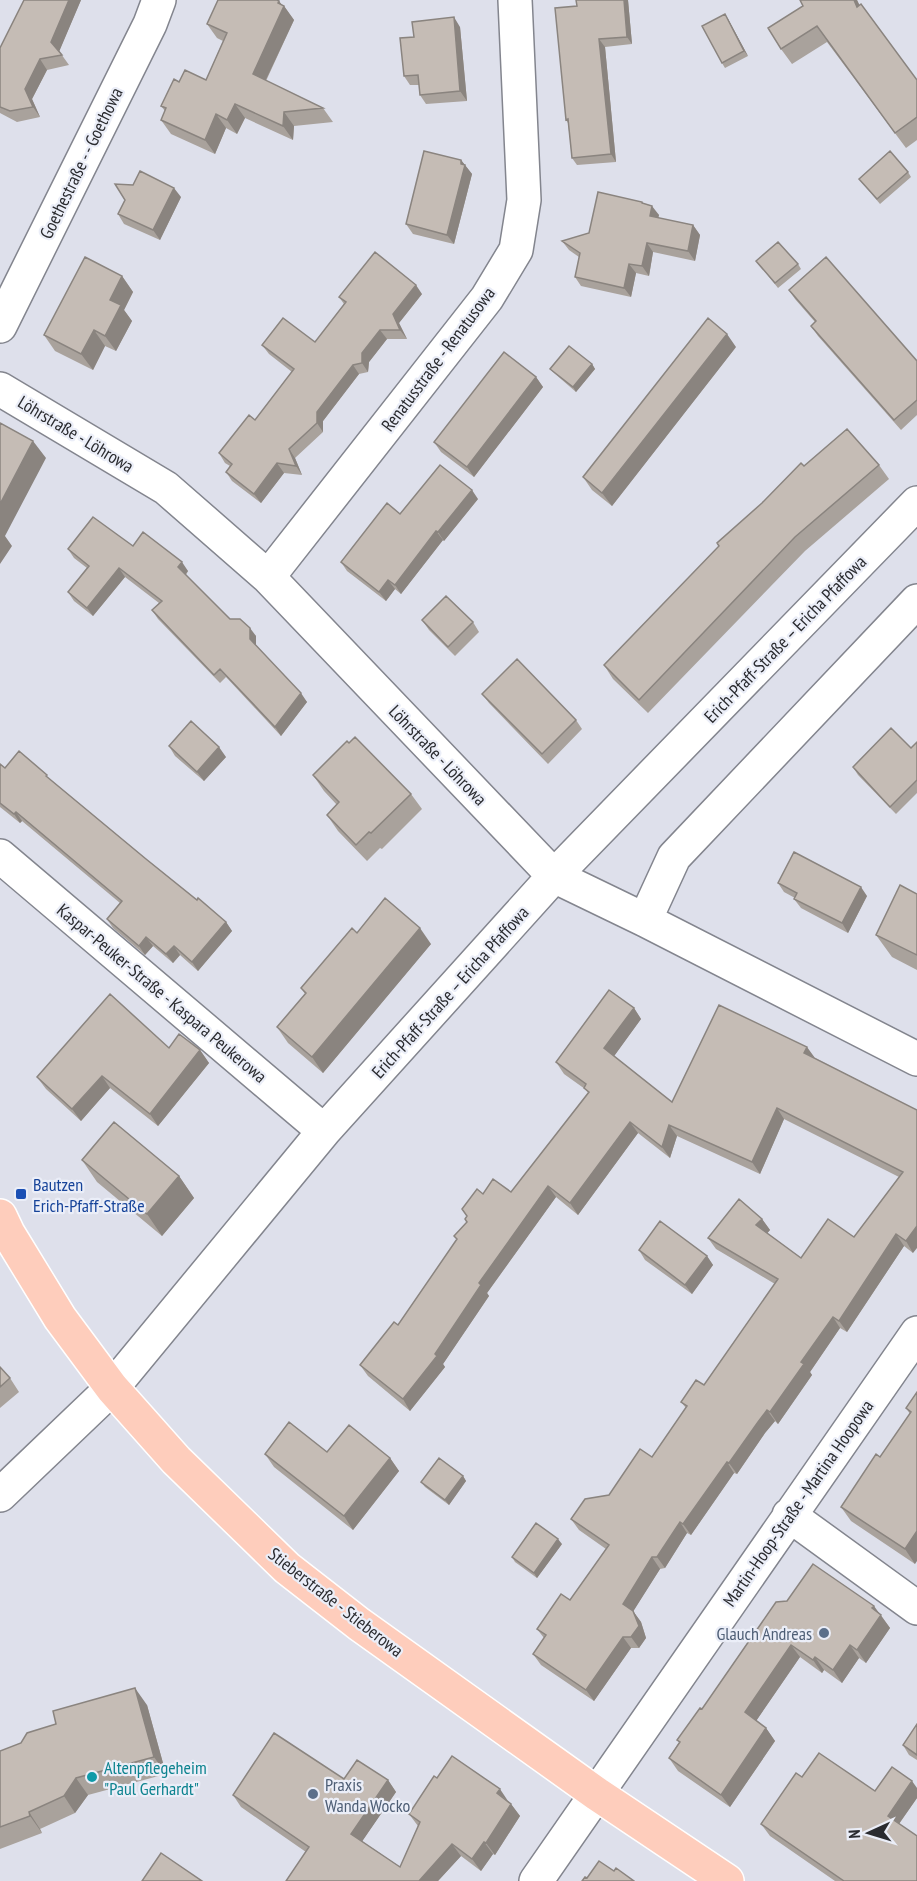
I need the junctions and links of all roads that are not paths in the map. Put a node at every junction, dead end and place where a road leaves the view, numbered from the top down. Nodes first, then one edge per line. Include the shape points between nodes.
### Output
1 (159, 0) edge
2 (515, 0) edge
3 (0, 326) edge
4 (0, 389) edge
5 (917, 503) edge
6 (268, 577) junction
7 (917, 601) edge
8 (0, 856) edge
9 (554, 876) junction
10 (645, 920) junction
11 (917, 1059) edge
12 (324, 1131) junction
13 (0, 1216) edge
14 (917, 1333) edge
15 (112, 1388) junction
16 (0, 1495) edge
17 (789, 1515) junction
18 (917, 1608) edge
19 (597, 1794) junction
20 (536, 1881) edge
21 (727, 1881) edge

1 - 3 street, Goethestraße - - Goethowa
2 - 6 street, Renatusstraße - Renatusowa via 524,200 516,250 487,298
4 - 6 street, Löhrstraße - Löhrowa via 166,488
5 - 9 street, Erich-Pfaff-Straße – Ericha Pfaffowa
6 - 9 street, Löhrstraße - Löhrowa
7 - 10 street via 674,856
8 - 12 street, Kaspar-Peuker-Straße - Kaspara Peukerowa
9 - 10 street, Löhrstraße - Löhrowa
9 - 12 street, Erich-Pfaff-Straße – Ericha Pfaffowa
10 - 11 street, Löhrstraße - Löhrowa
12 - 15 street, Erich-Pfaff-Straße – Ericha Pfaffowa
13 - 15 main road, Stieberstraße - Stieberowa via 60,1318
14 - 17 street, Martin-Hoop-Straße - Martina Hoopowa
15 - 16 street, Erich-Pfaff-Straße – Ericha Pfaffowa
15 - 19 main road, Stieberstraße - Stieberowa via 176,1460 287,1568
17 - 18 street
17 - 19 street, Martin-Hoop-Straße - Martina Hoopowa
19 - 20 street, Martin-Hoop-Straße - Martina Hoopowa
19 - 21 main road, Stieberstraße - Stieberowa

